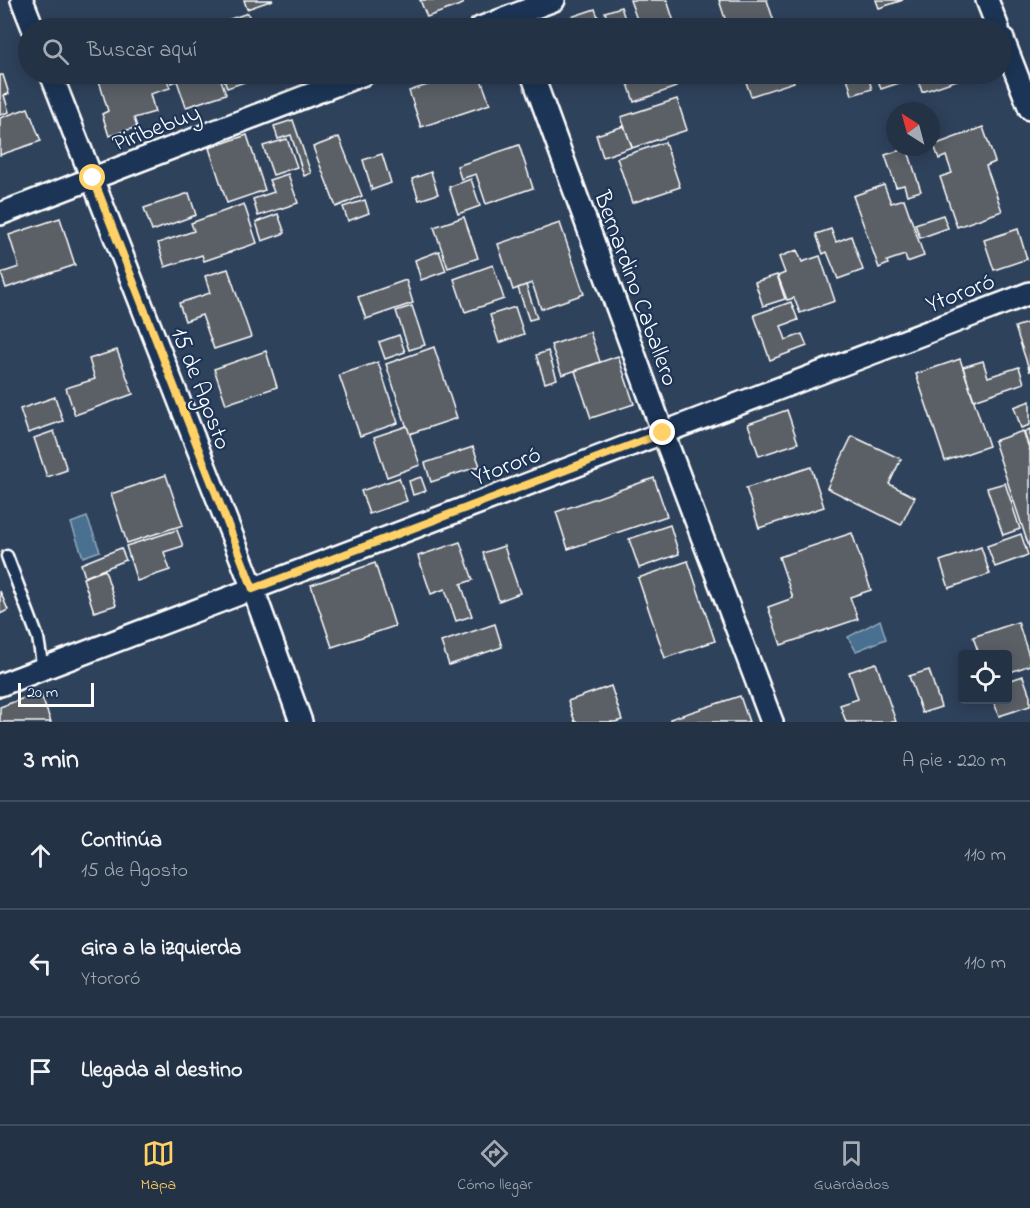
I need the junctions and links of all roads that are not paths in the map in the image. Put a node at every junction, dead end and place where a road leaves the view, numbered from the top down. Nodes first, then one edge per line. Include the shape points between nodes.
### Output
1 (22, 0) edge
2 (554, 0) edge
3 (987, 0) edge
4 (511, 15) edge
5 (29, 18) edge
6 (994, 18) edge
7 (1012, 63) edge
8 (55, 84) edge
9 (338, 84) edge
10 (536, 84) edge
11 (1030, 109) edge
12 (93, 178) junction
13 (0, 214) edge
14 (1030, 293) edge
15 (663, 433) junction
16 (6, 556) dead end
17 (253, 589) junction
18 (44, 669) junction
19 (0, 686) edge
20 (301, 722) edge
21 (772, 722) edge

1 - 5 street
2 - 4 street
3 - 6 street
7 - 11 street
8 - 12 street, 15 de Agosto
9 - 12 street, Piribebuy
10 - 15 street, Bernardino Caballero
12 - 13 street, Piribebuy
12 - 17 street, 15 de Agosto
14 - 15 street, Ytororó
15 - 17 street, Ytororó
15 - 21 street, Bernardino Caballero
16 - 18 lane via 38,638
17 - 18 street, Ytororó
17 - 20 street, 15 de Agosto
18 - 19 street, Ytororó

